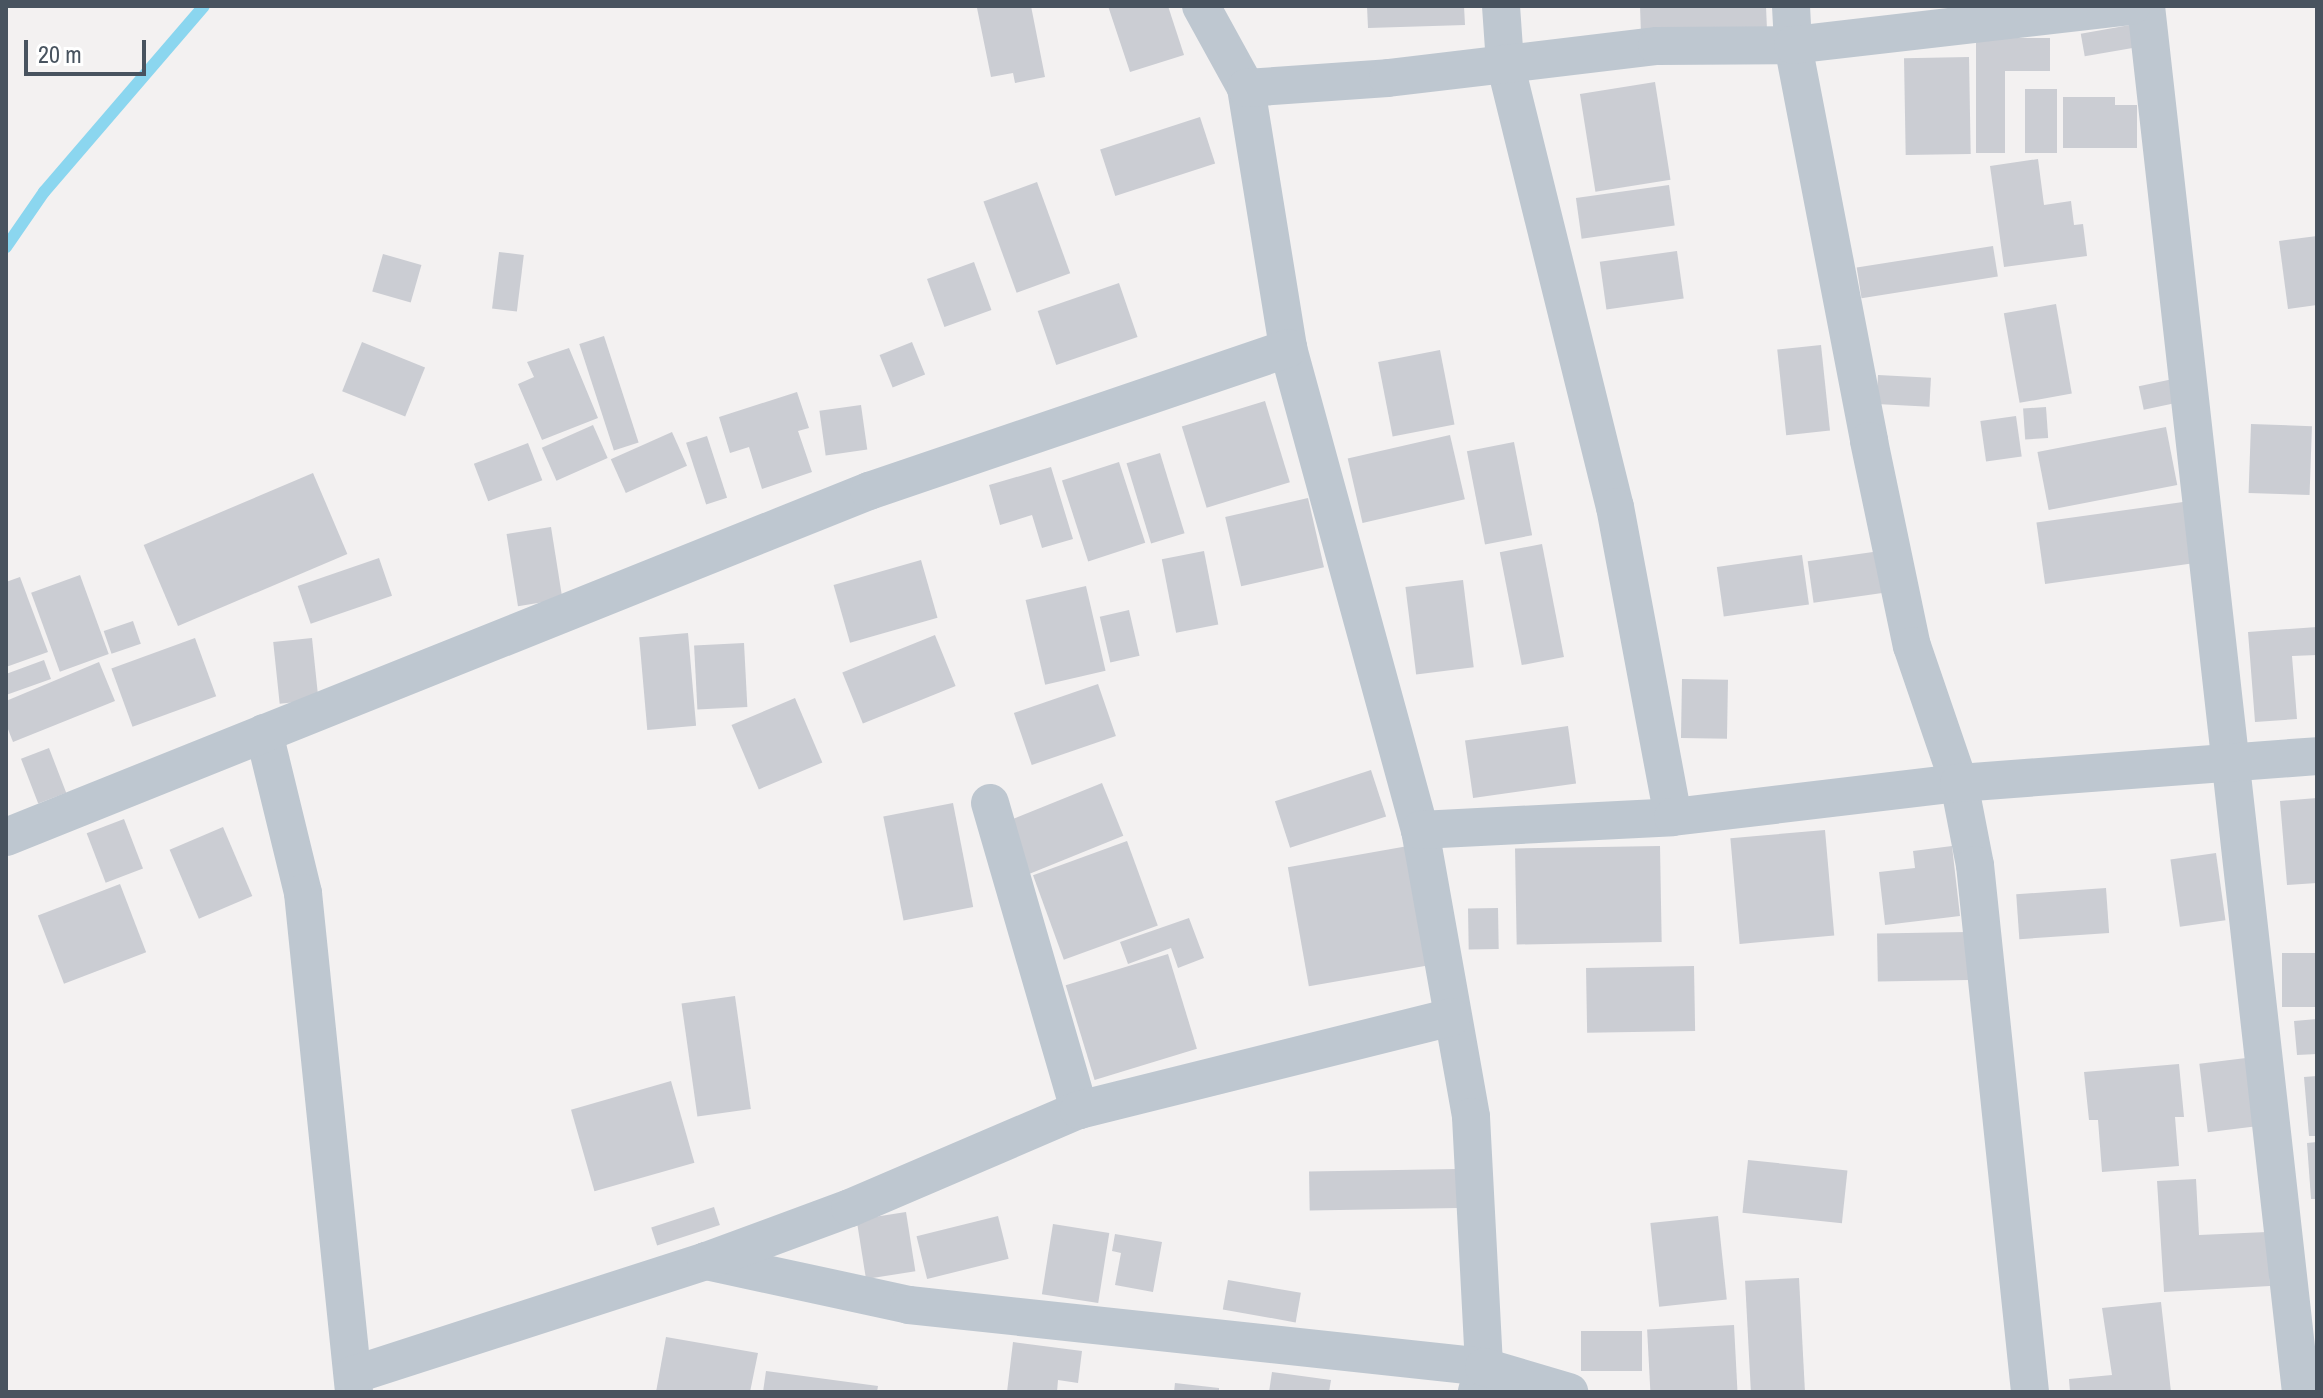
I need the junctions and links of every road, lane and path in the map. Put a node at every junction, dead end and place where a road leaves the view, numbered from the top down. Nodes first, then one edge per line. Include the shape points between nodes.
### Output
1 (1201, 6) edge
2 (1501, 6) edge
3 (1791, 6) edge
4 (2132, 6) edge
5 (2146, 6) edge
6 (2051, 11) edge
7 (1793, 45) junction
8 (1505, 63) junction
9 (1246, 88) junction
10 (1288, 348) junction
11 (264, 733) junction
12 (2317, 756) edge
13 (2228, 764) junction
14 (1959, 783) junction
15 (990, 803) dead end
16 (1673, 817) junction
17 (1420, 830) junction
18 (6, 837) edge
19 (1452, 1017) junction
20 (1079, 1110) junction
21 (706, 1261) junction
22 (1480, 1379) edge
23 (354, 1384) edge
24 (1569, 1392) edge
25 (2030, 1392) edge
26 (2301, 1392) edge

1 - 9 street
2 - 8 street
3 - 7 street
4 - 6 street
5 - 13 street
6 - 7 street
7 - 8 street via 1657,46
7 - 14 street via 1912,646
8 - 9 street
8 - 16 street via 1615,507
9 - 10 street
10 - 11 street via 869,491
10 - 17 street
11 - 18 street
11 - 23 street via 303,893
12 - 13 street
13 - 14 street
13 - 26 street
14 - 16 street
14 - 25 street via 1975,865
15 - 20 street
16 - 17 street
17 - 19 street
19 - 20 street
19 - 22 street via 1471,1117
20 - 21 street via 850,1208
21 - 22 street via 909,1305
21 - 23 street
22 - 24 street

